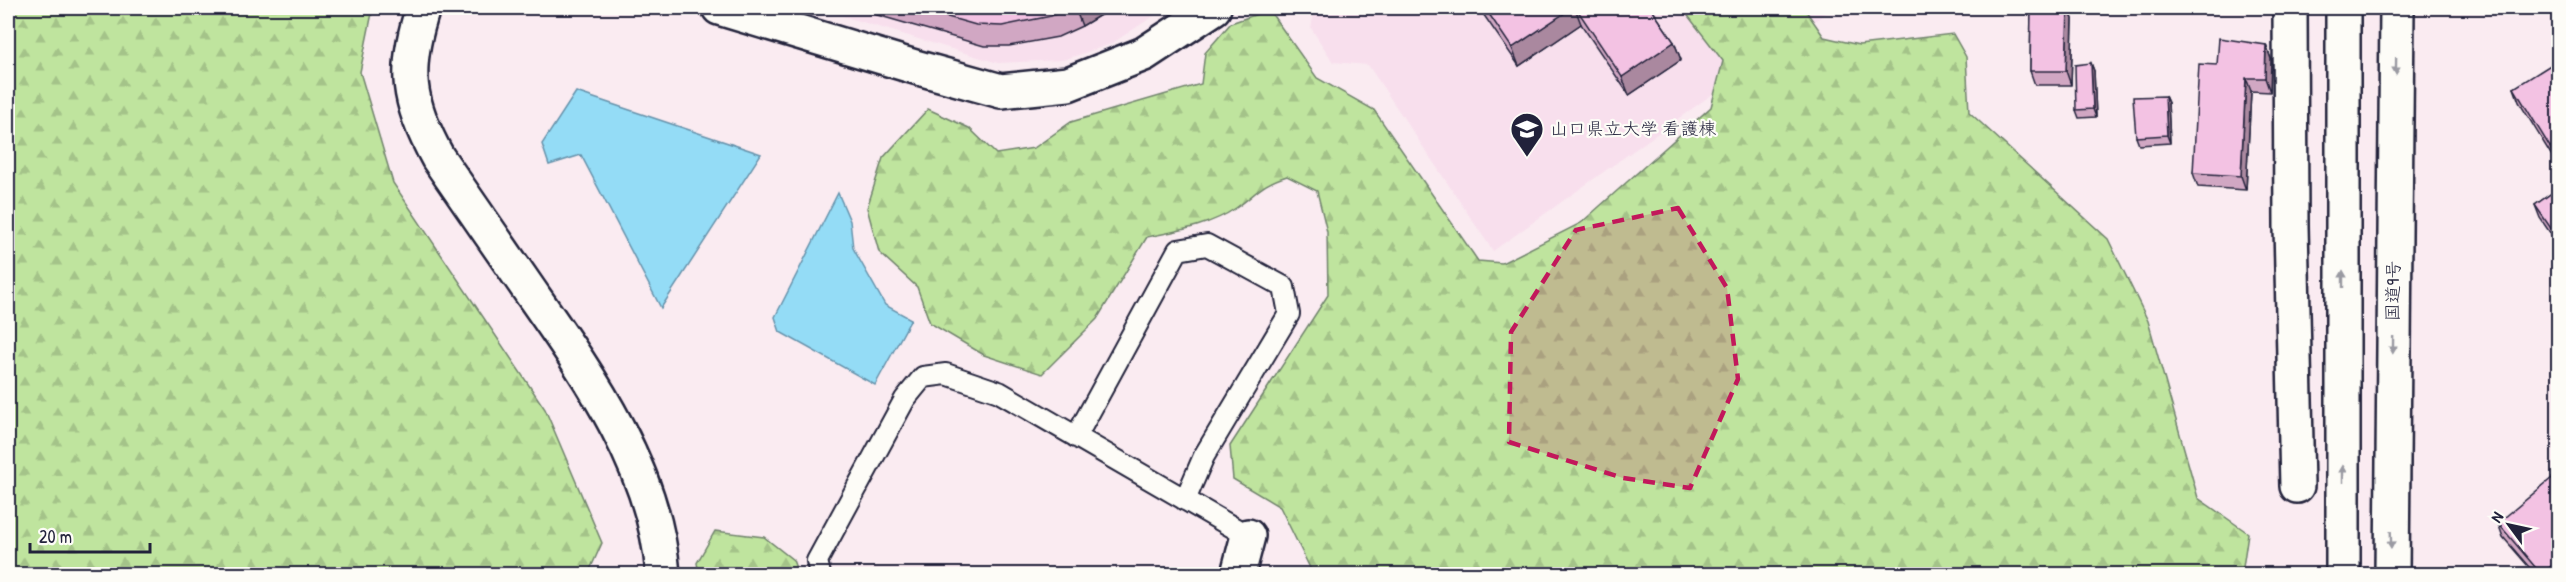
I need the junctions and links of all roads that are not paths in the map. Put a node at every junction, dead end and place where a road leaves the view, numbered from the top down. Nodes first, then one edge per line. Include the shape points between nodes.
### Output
1 (423, 8) edge
2 (719, 8) edge
3 (1214, 8) edge
4 (2290, 8) edge
5 (2343, 8) edge
6 (2397, 8) edge
7 (1076, 437) junction
8 (2297, 486) dead end
9 (1185, 500) junction
10 (1248, 536) joint
11 (663, 574) edge
12 (820, 574) edge
13 (1238, 574) edge
14 (2343, 574) edge
15 (2392, 574) edge

1 - 11 main road via 413,39 410,94 423,130 438,158 596,387 636,466 661,550
2 - 3 main road via 1001,90 1068,84 1144,54
4 - 8 main road
14 -> 5 main road
6 -> 15 main road, 国道9号
7 - 9 lane
7 - 9 lane via 1178,250 1207,245 1284,287 1289,314 1204,456
7 - 12 lane via 999,392 946,374 923,377 905,399 817,561
9 - 10 lane
10 - 13 main road

